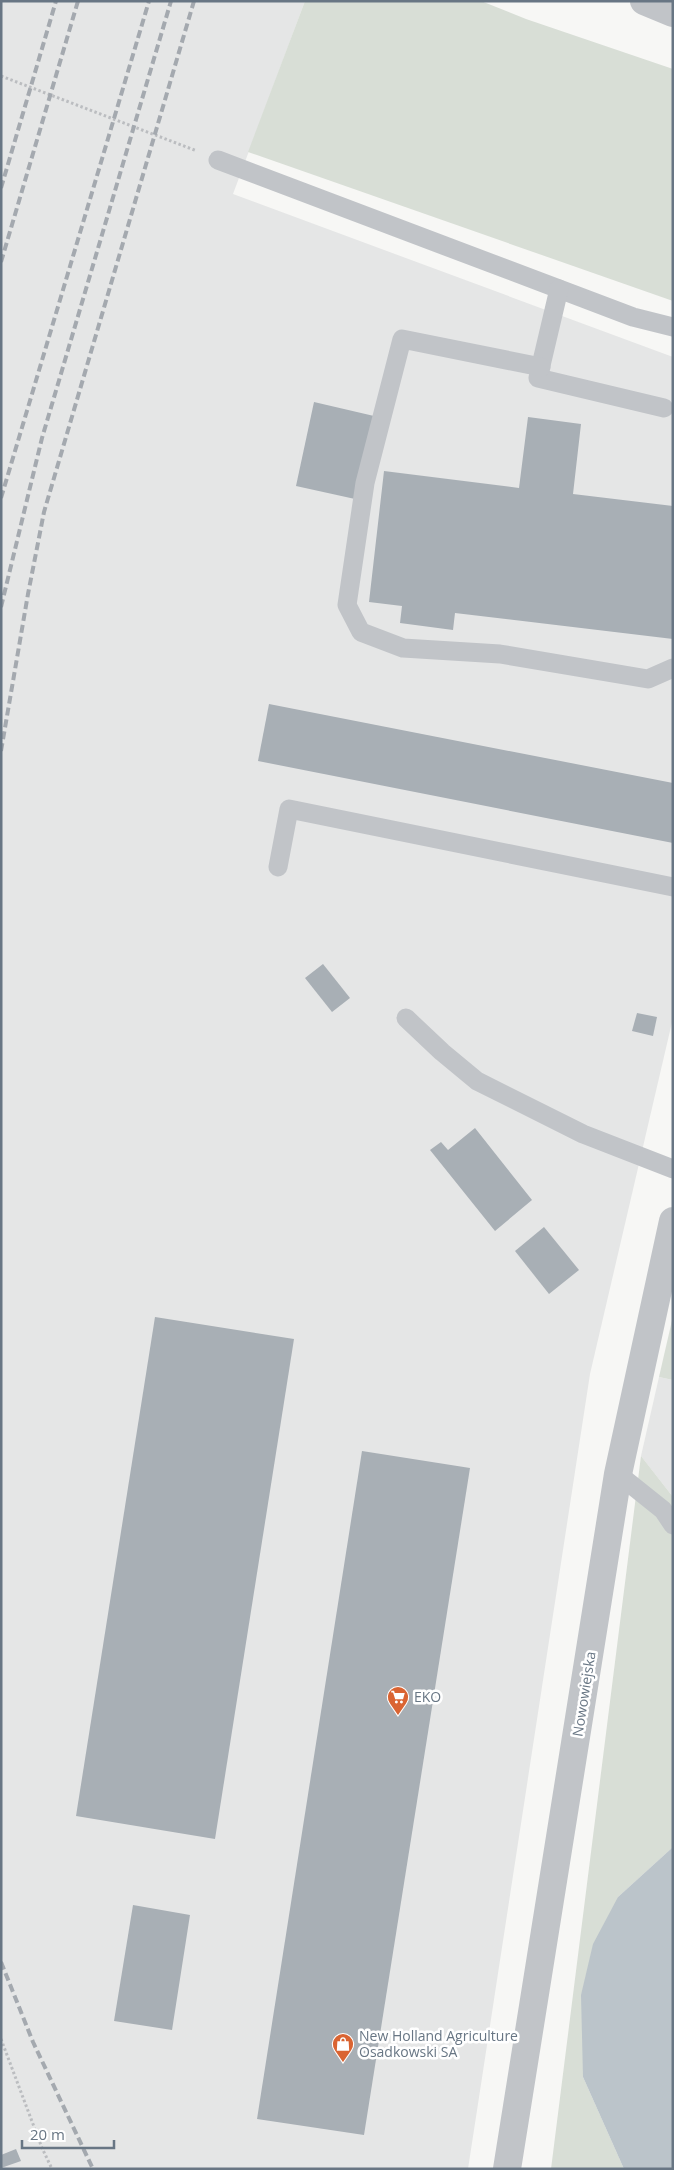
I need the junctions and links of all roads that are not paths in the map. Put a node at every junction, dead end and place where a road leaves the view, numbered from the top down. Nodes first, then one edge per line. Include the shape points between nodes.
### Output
1 (644, 1) edge
2 (673, 13) edge
3 (218, 160) road end
4 (559, 289) junction
5 (673, 327) edge
6 (541, 367) junction
7 (664, 408) dead end
8 (673, 668) edge
9 (278, 867) dead end
10 (673, 887) edge
11 (406, 1018) dead end
12 (673, 1169) edge
13 (673, 1221) edge
14 (618, 1474) junction
15 (673, 1525) edge
16 (507, 2169) edge

1 - 2 street
3 - 4 lane
4 - 5 lane via 633,317
4 - 6 lane
6 - 7 lane via 538,378
6 - 8 lane via 402,339 365,483 347,605 361,632 403,648 500,654 648,679
9 - 10 lane via 289,809
11 - 12 lane via 477,1081 583,1134
13 - 14 street, Nowowiejska
14 - 15 lane via 663,1510
14 - 16 street, Nowowiejska

